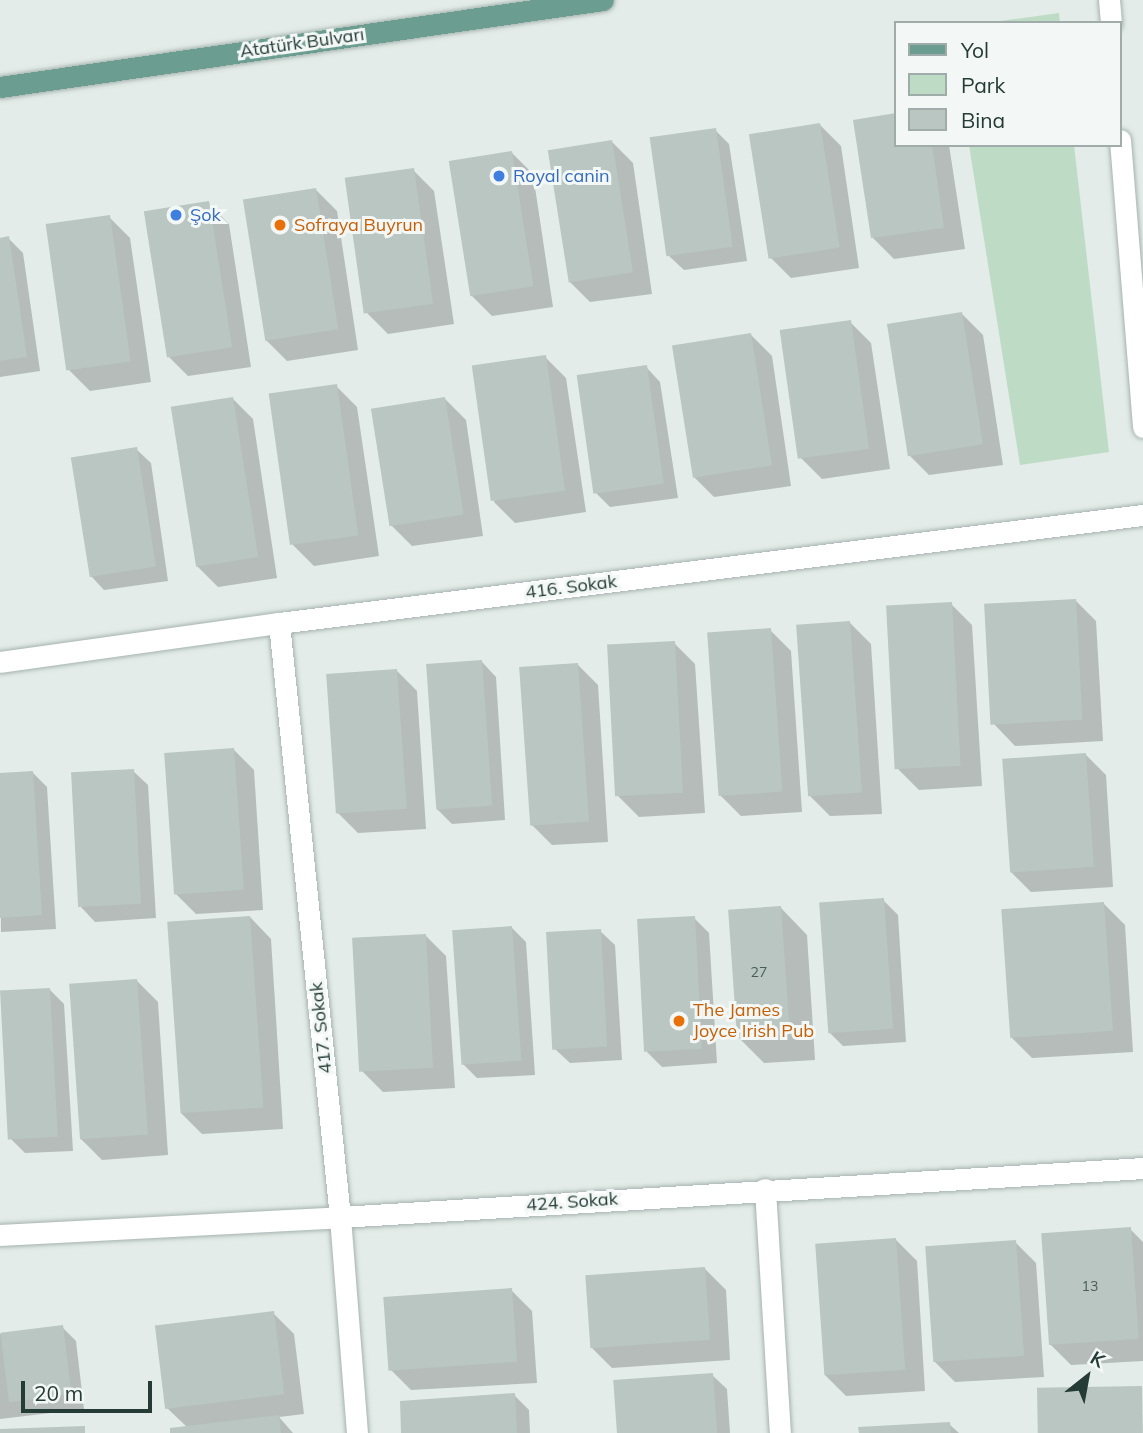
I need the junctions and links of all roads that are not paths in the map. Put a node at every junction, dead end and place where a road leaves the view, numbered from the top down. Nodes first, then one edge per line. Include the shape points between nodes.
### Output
1 (603, 0) edge
2 (1109, 0) edge
3 (1111, 21) edge
4 (0, 87) edge
5 (1121, 147) edge
6 (1143, 427) edge
7 (1143, 515) edge
8 (279, 623) junction
9 (0, 662) edge
10 (1143, 1168) edge
11 (765, 1189) junction
12 (341, 1217) junction
13 (0, 1234) edge
14 (357, 1433) edge
15 (780, 1433) edge

1 - 4 main road, Atatürk Bulvarı
2 - 3 street
5 - 6 street
7 - 8 street, 416. Sokak
8 - 9 street, 416. Sokak
8 - 12 street, 417. Sokak
10 - 11 street, 424. Sokak
11 - 12 street, 424. Sokak
11 - 15 street
12 - 13 street, 424. Sokak
12 - 14 street, 417. Sokak

